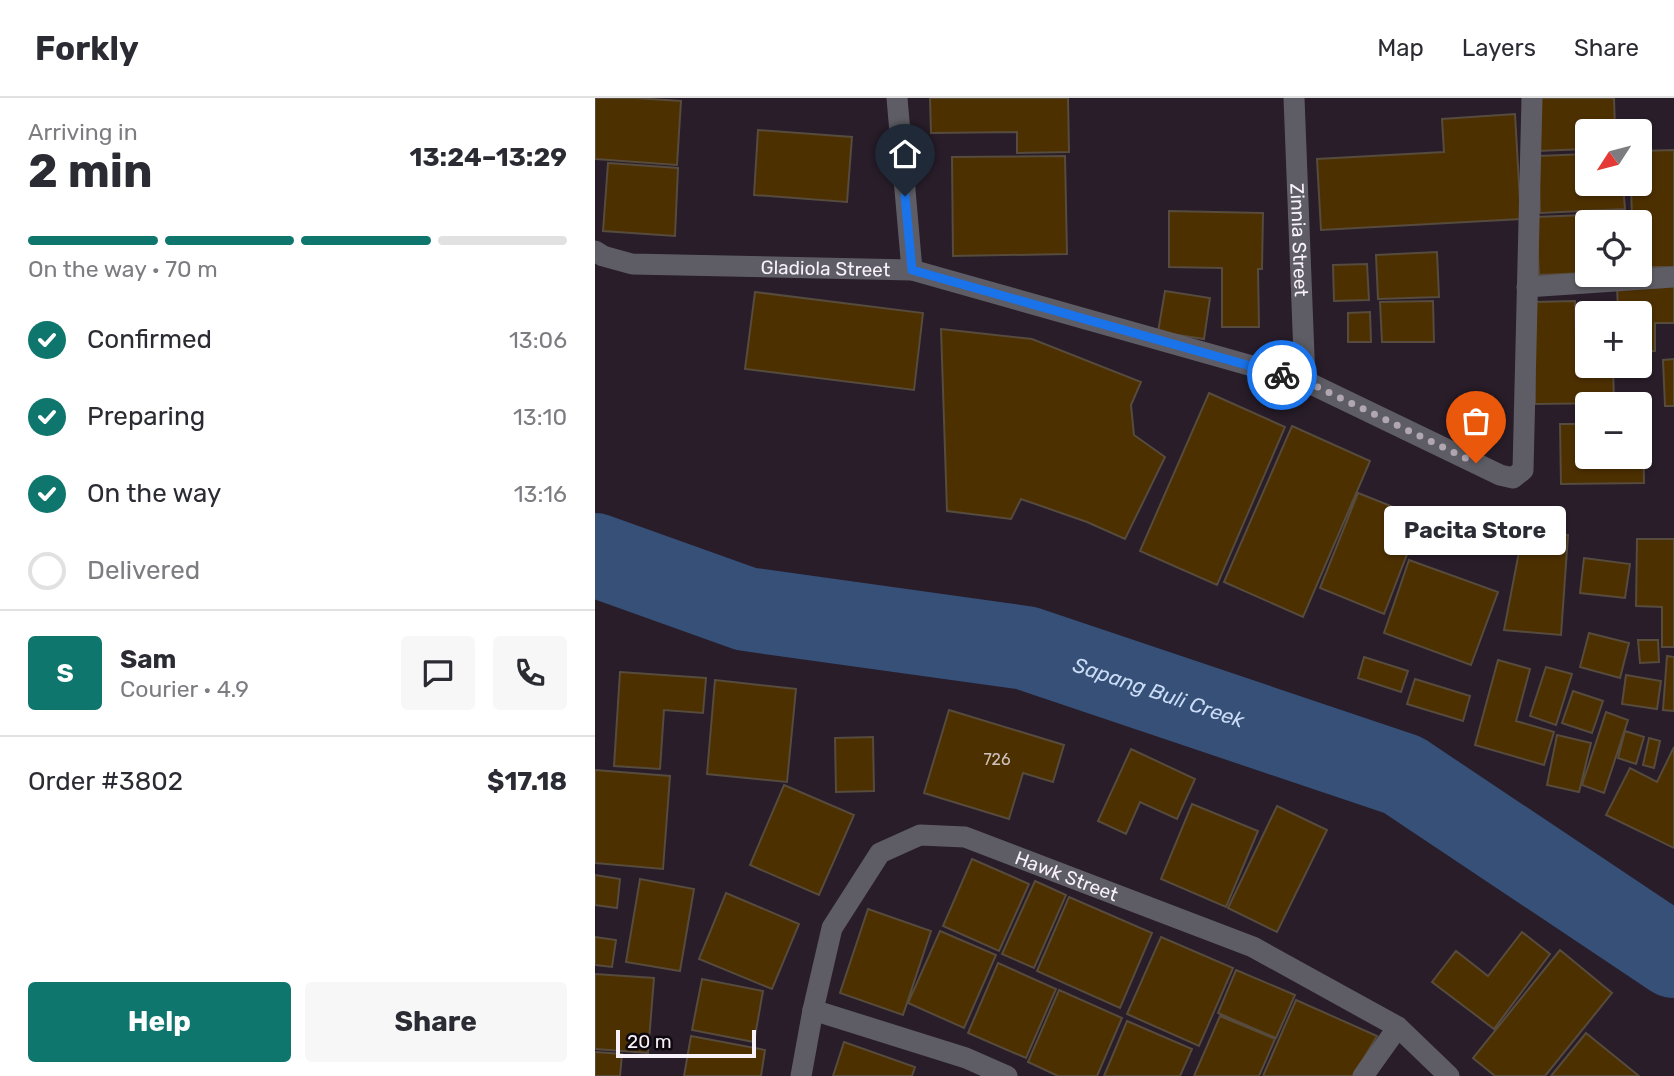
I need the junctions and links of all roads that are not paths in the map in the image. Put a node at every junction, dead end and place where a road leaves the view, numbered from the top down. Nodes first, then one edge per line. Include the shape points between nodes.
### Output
1 (897, 98) edge
2 (1294, 98) edge
3 (1532, 98) edge
4 (595, 251) edge
5 (912, 270) junction
6 (1674, 277) edge
7 (1527, 287) junction
8 (1305, 381) junction
9 (813, 1010) junction
10 (1398, 1027) junction
11 (801, 1076) edge
12 (1007, 1076) edge
13 (1363, 1076) edge
14 (1449, 1076) edge

1 - 5 street
2 - 8 street, Zinnia Street
3 - 7 street
4 - 5 street, Gladiola Street via 632,264
5 - 8 street, Gladiola Street
6 - 7 street
7 - 8 street, Gladiola Street via 1523,470 1513,478
9 - 10 street, Hawk Street via 832,928 880,853 920,835 965,837 1252,947
9 - 11 street, Hawk Street
9 - 12 street via 966,1058
10 - 13 street
10 - 14 street, Hawk Street

